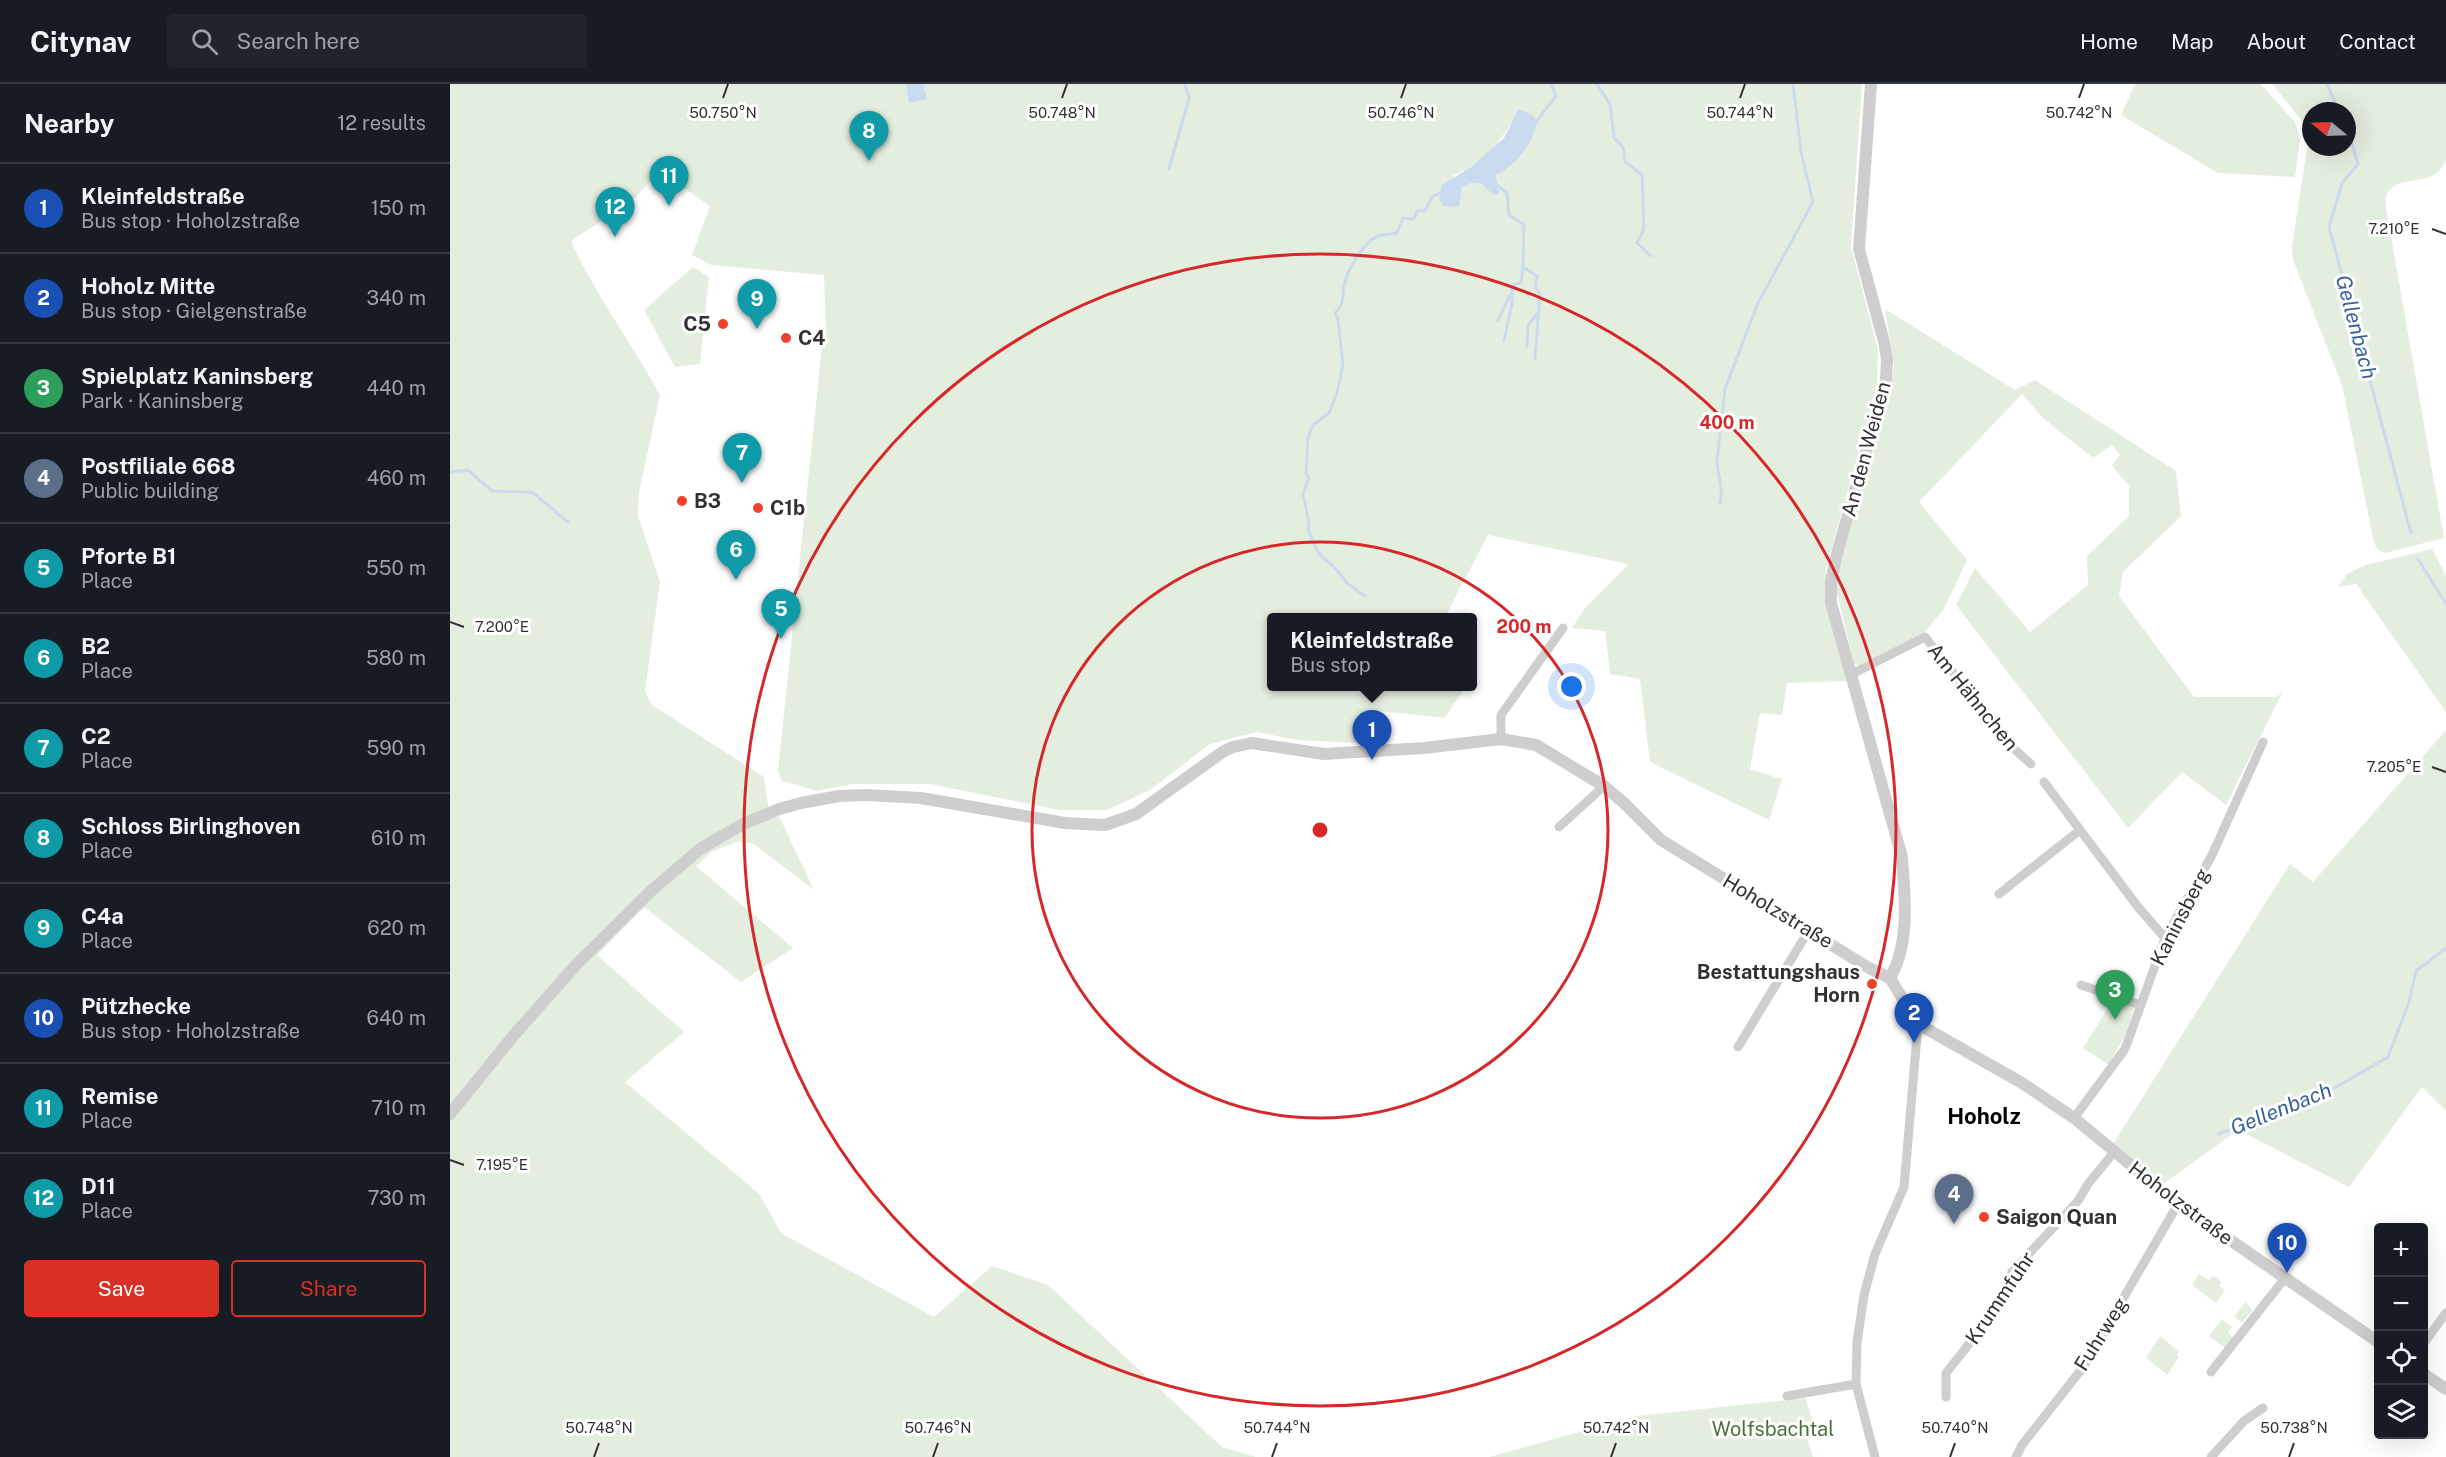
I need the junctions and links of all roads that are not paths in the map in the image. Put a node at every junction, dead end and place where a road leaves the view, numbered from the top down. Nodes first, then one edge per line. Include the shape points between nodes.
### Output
1 (1870, 84) edge
2 (1563, 628) dead end
3 (1850, 673) junction
4 (1501, 739) junction
5 (2264, 742) dead end
6 (2031, 764) dead end
7 (2044, 782) dead end
8 (1604, 786) junction
9 (1559, 827) dead end
10 (2080, 831) junction
11 (1999, 894) dead end
12 (1809, 930) junction
13 (2165, 938) junction
14 (1890, 978) junction
15 (2081, 985) dead end
16 (2140, 1005) junction
17 (1918, 1024) junction
18 (1738, 1047) dead end
19 (450, 1114) edge
20 (2074, 1118) junction
21 (2115, 1151) junction
22 (2178, 1204) junction
23 (2285, 1278) junction
24 (2446, 1313) edge
25 (2428, 1338) edge
26 (2374, 1339) edge
27 (2211, 1372) dead end
28 (2428, 1377) edge
29 (1856, 1384) junction
30 (2446, 1389) edge
31 (1786, 1396) dead end
32 (1946, 1397) dead end
33 (2263, 1408) dead end
34 (1875, 1457) edge
35 (2016, 1457) edge
36 (2211, 1457) edge

1 - 3 street, An den Weiden via 1859,249 1884,342 1887,370 1831,581 1831,603
2 - 4 street via 1501,715
3 - 6 street, Am Hähnchen via 1925,637 2013,748
3 - 14 street, An den Weiden via 1902,857 1905,896 1901,943 1899,961
4 - 8 street, Hoholzstraße via 1536,745
4 - 19 street, Hoholzstraße via 1323,754 1252,743 1233,747 1136,814 1105,825 1065,823 898,796 838,796 779,809 700,849 652,890 576,965
5 - 13 street, Kaninsberg via 2212,855
7 - 10 street
8 - 9 street
8 - 12 street, Hoholzstraße via 1661,840
10 - 11 street
10 - 13 street
12 - 14 street, Hoholzstraße
12 - 18 street
13 - 16 street, Kaninsberg
14 - 17 street, Hoholzstraße
15 - 16 street
16 - 20 street, Kaninsberg via 2125,1049
17 - 20 street, Hoholzstraße via 2022,1083
17 - 29 street via 1904,1187 1875,1254 1864,1295
20 - 21 street, Hoholzstraße
21 - 22 street, Hoholzstraße
21 - 32 street, Krummfuhr via 2078,1201 2012,1272 2004,1300 1946,1373
22 - 23 street, Hoholzstraße
22 - 35 street, Fuhrweg via 2084,1365
23 - 26 street, Hoholzstraße
23 - 27 street
24 - 25 street
28 - 30 street
29 - 31 street
29 - 34 street
33 - 36 street via 2244,1421

